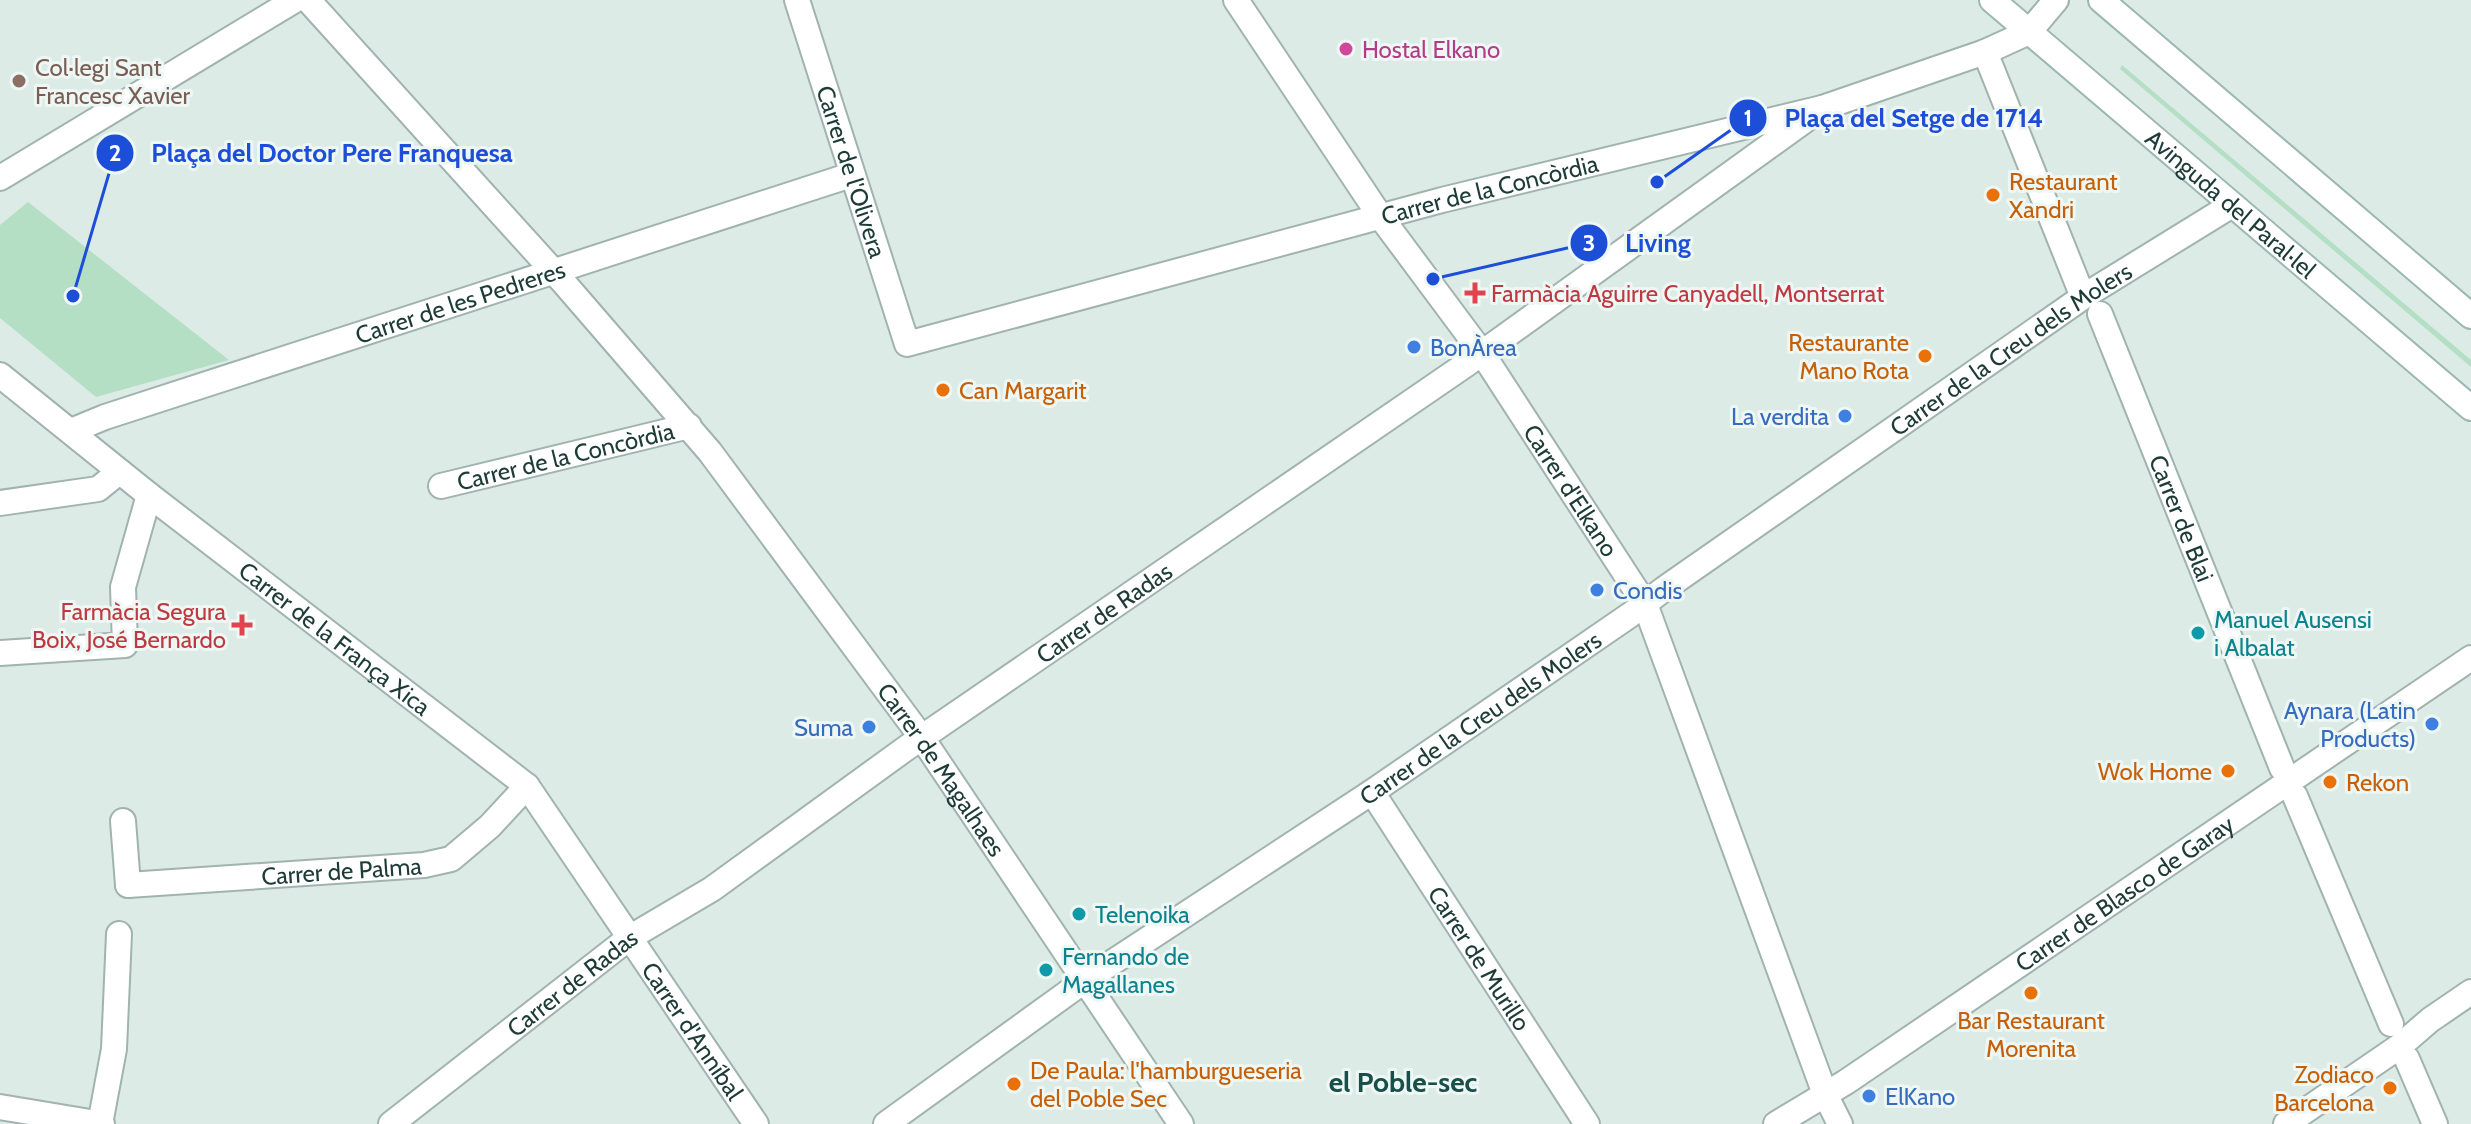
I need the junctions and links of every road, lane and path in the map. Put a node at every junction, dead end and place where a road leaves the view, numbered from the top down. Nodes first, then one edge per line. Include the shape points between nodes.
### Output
1 (295, 0) edge
2 (308, 0) edge
3 (797, 0) edge
4 (1236, 0) edge
5 (1992, 0) edge
6 (2056, 0) edge
7 (2101, 0) edge
8 (2029, 32) junction
9 (1985, 52) junction
10 (1822, 108) junction
11 (851, 175) junction
12 (0, 178) edge
13 (2232, 205) junction
14 (1380, 216) junction
15 (553, 272) junction
16 (2079, 287) dead end
17 (2100, 314) dead end
18 (2471, 316) edge
19 (907, 344) joint
20 (1482, 353) junction
21 (0, 375) edge
22 (2471, 408) edge
23 (689, 426) junction
24 (71, 431) junction
25 (119, 472) junction
26 (441, 486) dead end
27 (149, 495) junction
28 (0, 503) edge
29 (1645, 604) junction
30 (0, 653) edge
31 (2471, 658) edge
32 (922, 738) junction
33 (2282, 768) dead end
34 (527, 786) junction
35 (1372, 792) junction
36 (2295, 796) dead end
37 (123, 821) dead end
38 (119, 934) dead end
39 (629, 938) junction
40 (1084, 981) junction
41 (2471, 992) edge
42 (2391, 1024) dead end
43 (2407, 1059) dead end
44 (1825, 1094) junction
45 (0, 1107) edge
46 (101, 1124) edge
47 (391, 1124) edge
48 (756, 1124) edge
49 (886, 1124) edge
50 (1181, 1124) edge
51 (1587, 1124) edge
52 (1776, 1124) edge
53 (1840, 1124) edge
54 (2286, 1124) edge
55 (2435, 1124) edge

1 - 12 street
2 - 15 street, Carrer de Magalhaes
3 - 11 street, Carrer de l'Olivera
4 - 14 street, Carrer d'Elkano
5 - 8 street, Avinguda del Paral·lel
6 - 8 street, Carrer de la Concòrdia
7 - 18 street
8 - 9 street, Carrer de la Concòrdia
8 - 13 street, Avinguda del Paral·lel
9 - 10 street, Carrer de la Concòrdia
9 - 16 street
10 - 14 street, Carrer de la Concòrdia
10 - 20 street, Carrer de Radas
11 - 15 street, Carrer de les Pedreres
11 - 19 street, Carrer de l'Olivera
13 - 22 street, Avinguda del Paral·lel
13 - 29 street, Carrer de la Creu dels Molers via 2086,295
14 - 19 street, Carrer de la Concòrdia
14 - 20 street, Carrer d'Elkano
15 - 23 street, Carrer de Magalhaes
15 - 24 street, Carrer de les Pedreres
17 - 33 street, Carrer de Blai
20 - 29 street, Carrer d'Elkano
20 - 32 street, Carrer de Radas
21 - 24 street, Carrer de la França Xica
23 - 26 street, Carrer de la Concòrdia
23 - 32 street, Carrer de Magalhaes
24 - 25 street, Carrer de la França Xica
25 - 27 street, Carrer de la França Xica
25 - 28 street via 98,489
27 - 30 street via 123,587 125,645
27 - 34 street, Carrer de la França Xica
29 - 35 street, Carrer de la Creu dels Molers
29 - 44 street, Carrer d'Elkano
31 - 44 street, Carrer de Blasco de Garay
32 - 39 street, Carrer de Radas via 712,889
32 - 40 street, Carrer de Magalhaes
34 - 37 street, Carrer de Palma via 451,859 424,865 128,885
34 - 39 street, Carrer de la França Xica
35 - 40 street, Carrer de la Creu dels Molers
35 - 51 street, Carrer de Murillo
36 - 42 street
38 - 46 street via 114,1049
39 - 47 street, Carrer de Radas
39 - 48 street, Carrer d'Anníbal
40 - 49 street, Carrer de la Creu dels Molers
40 - 50 street, Carrer de Magalhaes
41 - 54 street
43 - 55 street
44 - 52 street, Carrer de Blasco de Garay
44 - 53 street, Carrer d'Elkano
45 - 46 street

